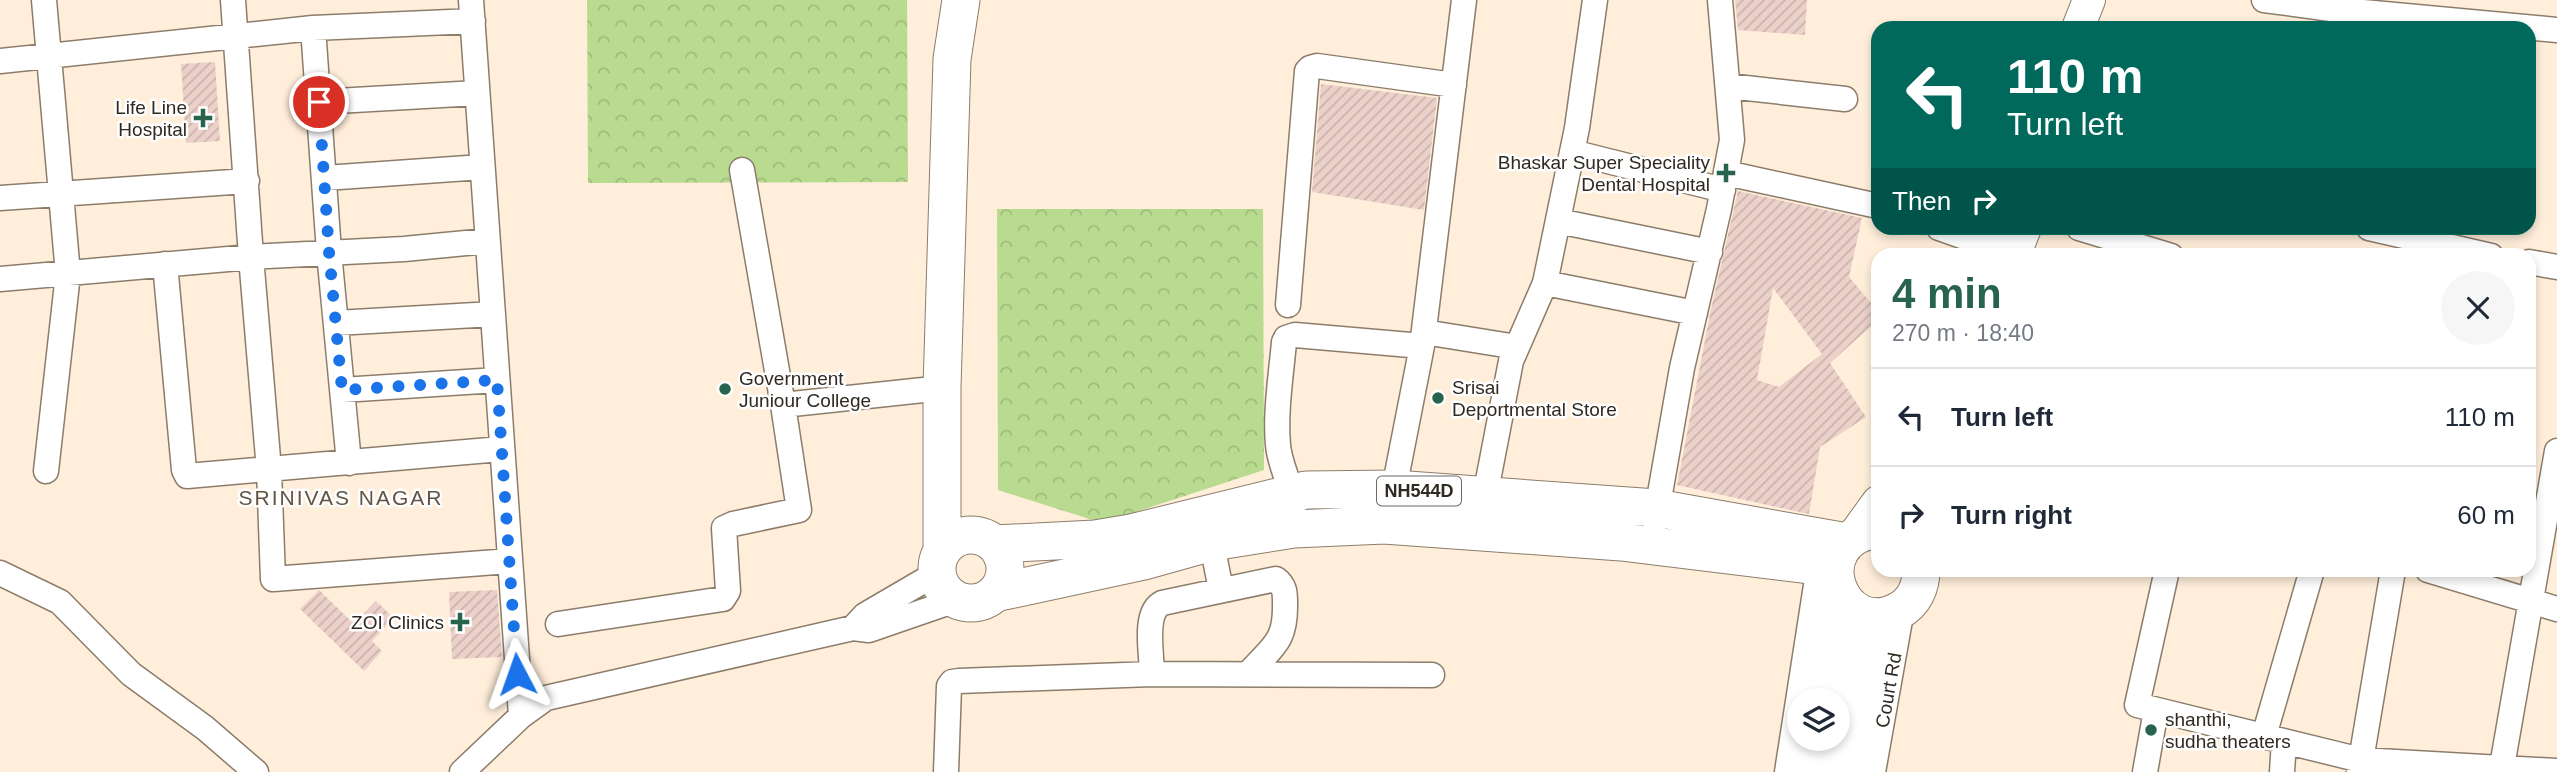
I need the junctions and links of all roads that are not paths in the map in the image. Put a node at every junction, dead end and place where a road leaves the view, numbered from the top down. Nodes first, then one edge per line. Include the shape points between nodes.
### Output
1 (44, 0) edge
2 (233, 0) edge
3 (961, 0) edge
4 (982, 0) edge
5 (1464, 0) edge
6 (1595, 0) edge
7 (1720, 0) edge
8 (2089, 0) edge
9 (2110, 0) edge
10 (2264, 0) edge
11 (472, 10) edge
12 (2081, 21) edge
13 (2102, 21) edge
14 (2461, 21) edge
15 (313, 28) junction
16 (2536, 28) edge
17 (2557, 30) edge
18 (236, 34) junction
19 (50, 56) junction
20 (0, 61) edge
21 (1454, 85) junction
22 (1728, 86) junction
23 (477, 93) junction
24 (1844, 99) dead end
25 (319, 102) junction
26 (1572, 152) junction
27 (482, 167) junction
28 (742, 170) dead end
29 (325, 178) junction
30 (247, 181) junction
31 (1725, 181) junction
32 (61, 194) junction
33 (0, 198) edge
34 (1871, 205) edge
35 (1558, 221) junction
36 (1962, 235) edge
37 (2014, 235) edge
38 (2102, 235) edge
39 (2381, 235) edge
40 (487, 241) junction
41 (2397, 245) edge
42 (1997, 246) edge
43 (2145, 248) edge
44 (2424, 248) edge
45 (1710, 251) junction
46 (329, 252) junction
47 (251, 257) junction
48 (2536, 263) edge
49 (165, 264) junction
50 (2557, 267) edge
51 (68, 274) junction
52 (0, 279) edge
53 (1545, 283) junction
54 (1288, 305) dead end
55 (1695, 313) junction
56 (493, 314) junction
57 (336, 323) junction
58 (1423, 339) junction
59 (1517, 347) junction
60 (497, 380) junction
61 (942, 387) junction
62 (342, 390) junction
63 (783, 405) junction
64 (501, 449) junction
65 (2557, 451) edge
66 (349, 463) junction
67 (269, 470) junction
68 (46, 471) dead end
69 (1394, 489) junction
70 (1293, 493) junction
71 (1485, 496) junction
72 (1656, 508) junction
73 (1871, 514) edge
74 (1209, 528) junction
75 (1294, 529) junction
76 (1652, 547) junction
77 (1845, 557) edge
78 (510, 561) junction
79 (959, 561) junction
80 (2536, 564) edge
81 (0, 573) edge
82 (1920, 577) edge
83 (2165, 577) edge
84 (2310, 577) edge
85 (2392, 577) edge
86 (2451, 577) edge
87 (2533, 577) edge
88 (1221, 590) junction
89 (995, 593) junction
90 (2529, 601) junction
91 (2557, 609) edge
92 (1890, 613) junction
93 (558, 624) dead end
94 (853, 628) junction
95 (1249, 673) junction
96 (1152, 674) junction
97 (1432, 675) dead end
98 (1829, 688) edge
99 (2156, 710) junction
100 (521, 716) junction
101 (2274, 739) junction
102 (1819, 751) edge
103 (2360, 766) edge
104 (2501, 769) edge
105 (2557, 771) edge
106 (256, 772) edge
107 (461, 772) edge
108 (946, 772) edge
109 (1787, 772) edge
110 (1816, 772) edge
111 (1852, 772) edge
112 (1873, 772) edge
113 (2145, 772) edge
114 (2282, 772) edge

1 - 19 street
2 - 18 street
3 - 61 highway via 952,59
4 - 79 highway via 973,80
5 - 21 street
6 - 26 street
7 - 22 street
8 - 12 main road
9 - 13 main road
10 - 14 street
11 - 15 street
11 - 23 street
15 - 18 street
15 - 25 street
16 - 17 street
18 - 19 street
18 - 30 street
19 - 20 street
19 - 32 street
21 - 54 street via 1317,66 1307,71
21 - 58 street
22 - 24 street
22 - 31 street via 1732,141
23 - 25 street
23 - 27 street
25 - 29 street
26 - 31 street
26 - 35 street
27 - 29 street
27 - 40 street
28 - 63 street
29 - 46 street
30 - 32 street
30 - 47 street
31 - 34 street
31 - 45 street
32 - 33 street
32 - 51 street
35 - 45 street
35 - 53 street
36 - 42 street
37 - 42 main road
38 - 43 street
39 - 41 street
40 - 46 street
40 - 56 street
41 - 44 street
45 - 55 street
46 - 47 street
46 - 57 street
47 - 49 street
47 - 67 street
48 - 50 street
49 - 51 street
49 - 67 street via 184,470 187,475
51 - 52 street
51 - 68 street
53 - 55 street
53 - 59 street
55 - 72 street
56 - 57 street
56 - 60 street
57 - 62 street
58 - 59 street
58 - 69 street
58 - 70 street via 1286,338 1277,433 1280,461
59 - 71 street
60 - 62 street
60 - 64 street
61 - 63 street
61 - 79 highway
62 - 66 street
63 - 93 street via 800,507 797,512 724,528 723,599
64 - 66 street
64 - 78 street
65 - 80 street
66 - 67 street
67 - 78 street via 273,579
69 - 70 highway, NH544D
69 - 71 highway, NH544D
70 - 74 highway, NH544D
70 - 75 street
71 - 72 highway, NH544D
72 - 76 street
72 - 77 highway, NH544D
73 - 77 main road
74 - 75 highway, NH544D
74 - 79 highway, NH544D via 1095,539
74 - 88 street
74 - 89 highway, NH544D via 1144,561
75 - 76 highway, NH544D via 1384,525
76 - 77 highway, NH544D
77 - 92 highway, NH544D via 1852,608 1864,614
77 - 98 highway
77 - 109 street
78 - 100 street
79 - 89 highway, NH544D via 977,603
79 - 89 highway via 1004,563 1002,584
79 - 94 street via 865,615
79 - 94 street via 869,630
81 - 106 street via 60,601 131,674
82 - 92 highway via 1912,600
83 - 99 street via 2137,705
84 - 101 street
85 - 103 street
86 - 90 street
87 - 90 street
88 - 95 street via 1276,579 1285,591 1285,629
88 - 96 street via 1156,606 1150,618
90 - 91 street
90 - 104 street
92 - 111 highway
92 - 112 street, Court Rd
94 - 100 street via 546,698
95 - 96 street
95 - 97 street
96 - 108 street via 953,682 948,692
99 - 101 street
99 - 113 street
100 - 107 street
101 - 103 street
101 - 114 street
102 - 110 highway
103 - 104 street
104 - 105 street

